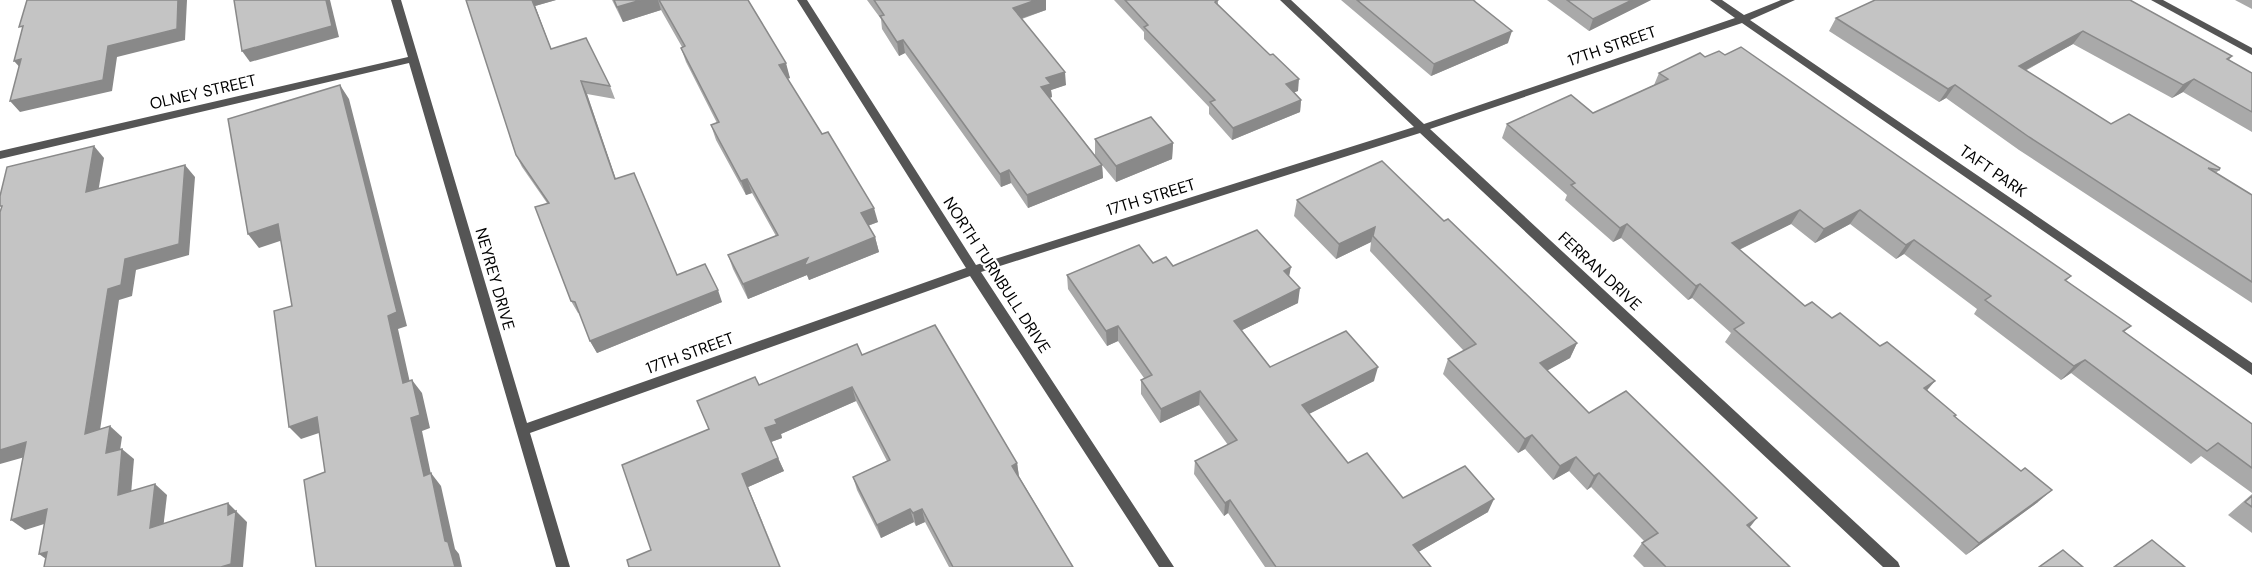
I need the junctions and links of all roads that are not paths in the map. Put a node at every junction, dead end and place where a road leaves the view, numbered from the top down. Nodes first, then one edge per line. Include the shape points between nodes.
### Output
1 (396, 0) edge
2 (802, 0) edge
3 (1285, 0) edge
4 (1715, 0) edge
5 (1790, 0) edge
6 (2156, 0) edge
7 (1743, 19) junction
8 (2252, 52) edge
9 (413, 58) junction
10 (1423, 128) junction
11 (0, 154) edge
12 (973, 270) junction
13 (2252, 370) edge
14 (522, 430) junction
15 (563, 567) edge
16 (1167, 567) edge
17 (1893, 567) edge

1 - 9 street, NEYREY DRIVE
2 - 12 street, NORTH TURNBULL DRIVE
3 - 10 street, FERRAN DRIVE
4 - 7 street, TAFT PARK
5 - 7 street, 17TH STREET
6 - 8 street
7 - 10 street, 17TH STREET
7 - 13 street, TAFT PARK
9 - 11 street, OLNEY STREET
9 - 14 street, NEYREY DRIVE
10 - 12 street, 17TH STREET
10 - 17 street, FERRAN DRIVE
12 - 14 street, 17TH STREET
12 - 16 street, NORTH TURNBULL DRIVE
14 - 15 street, NEYREY DRIVE

